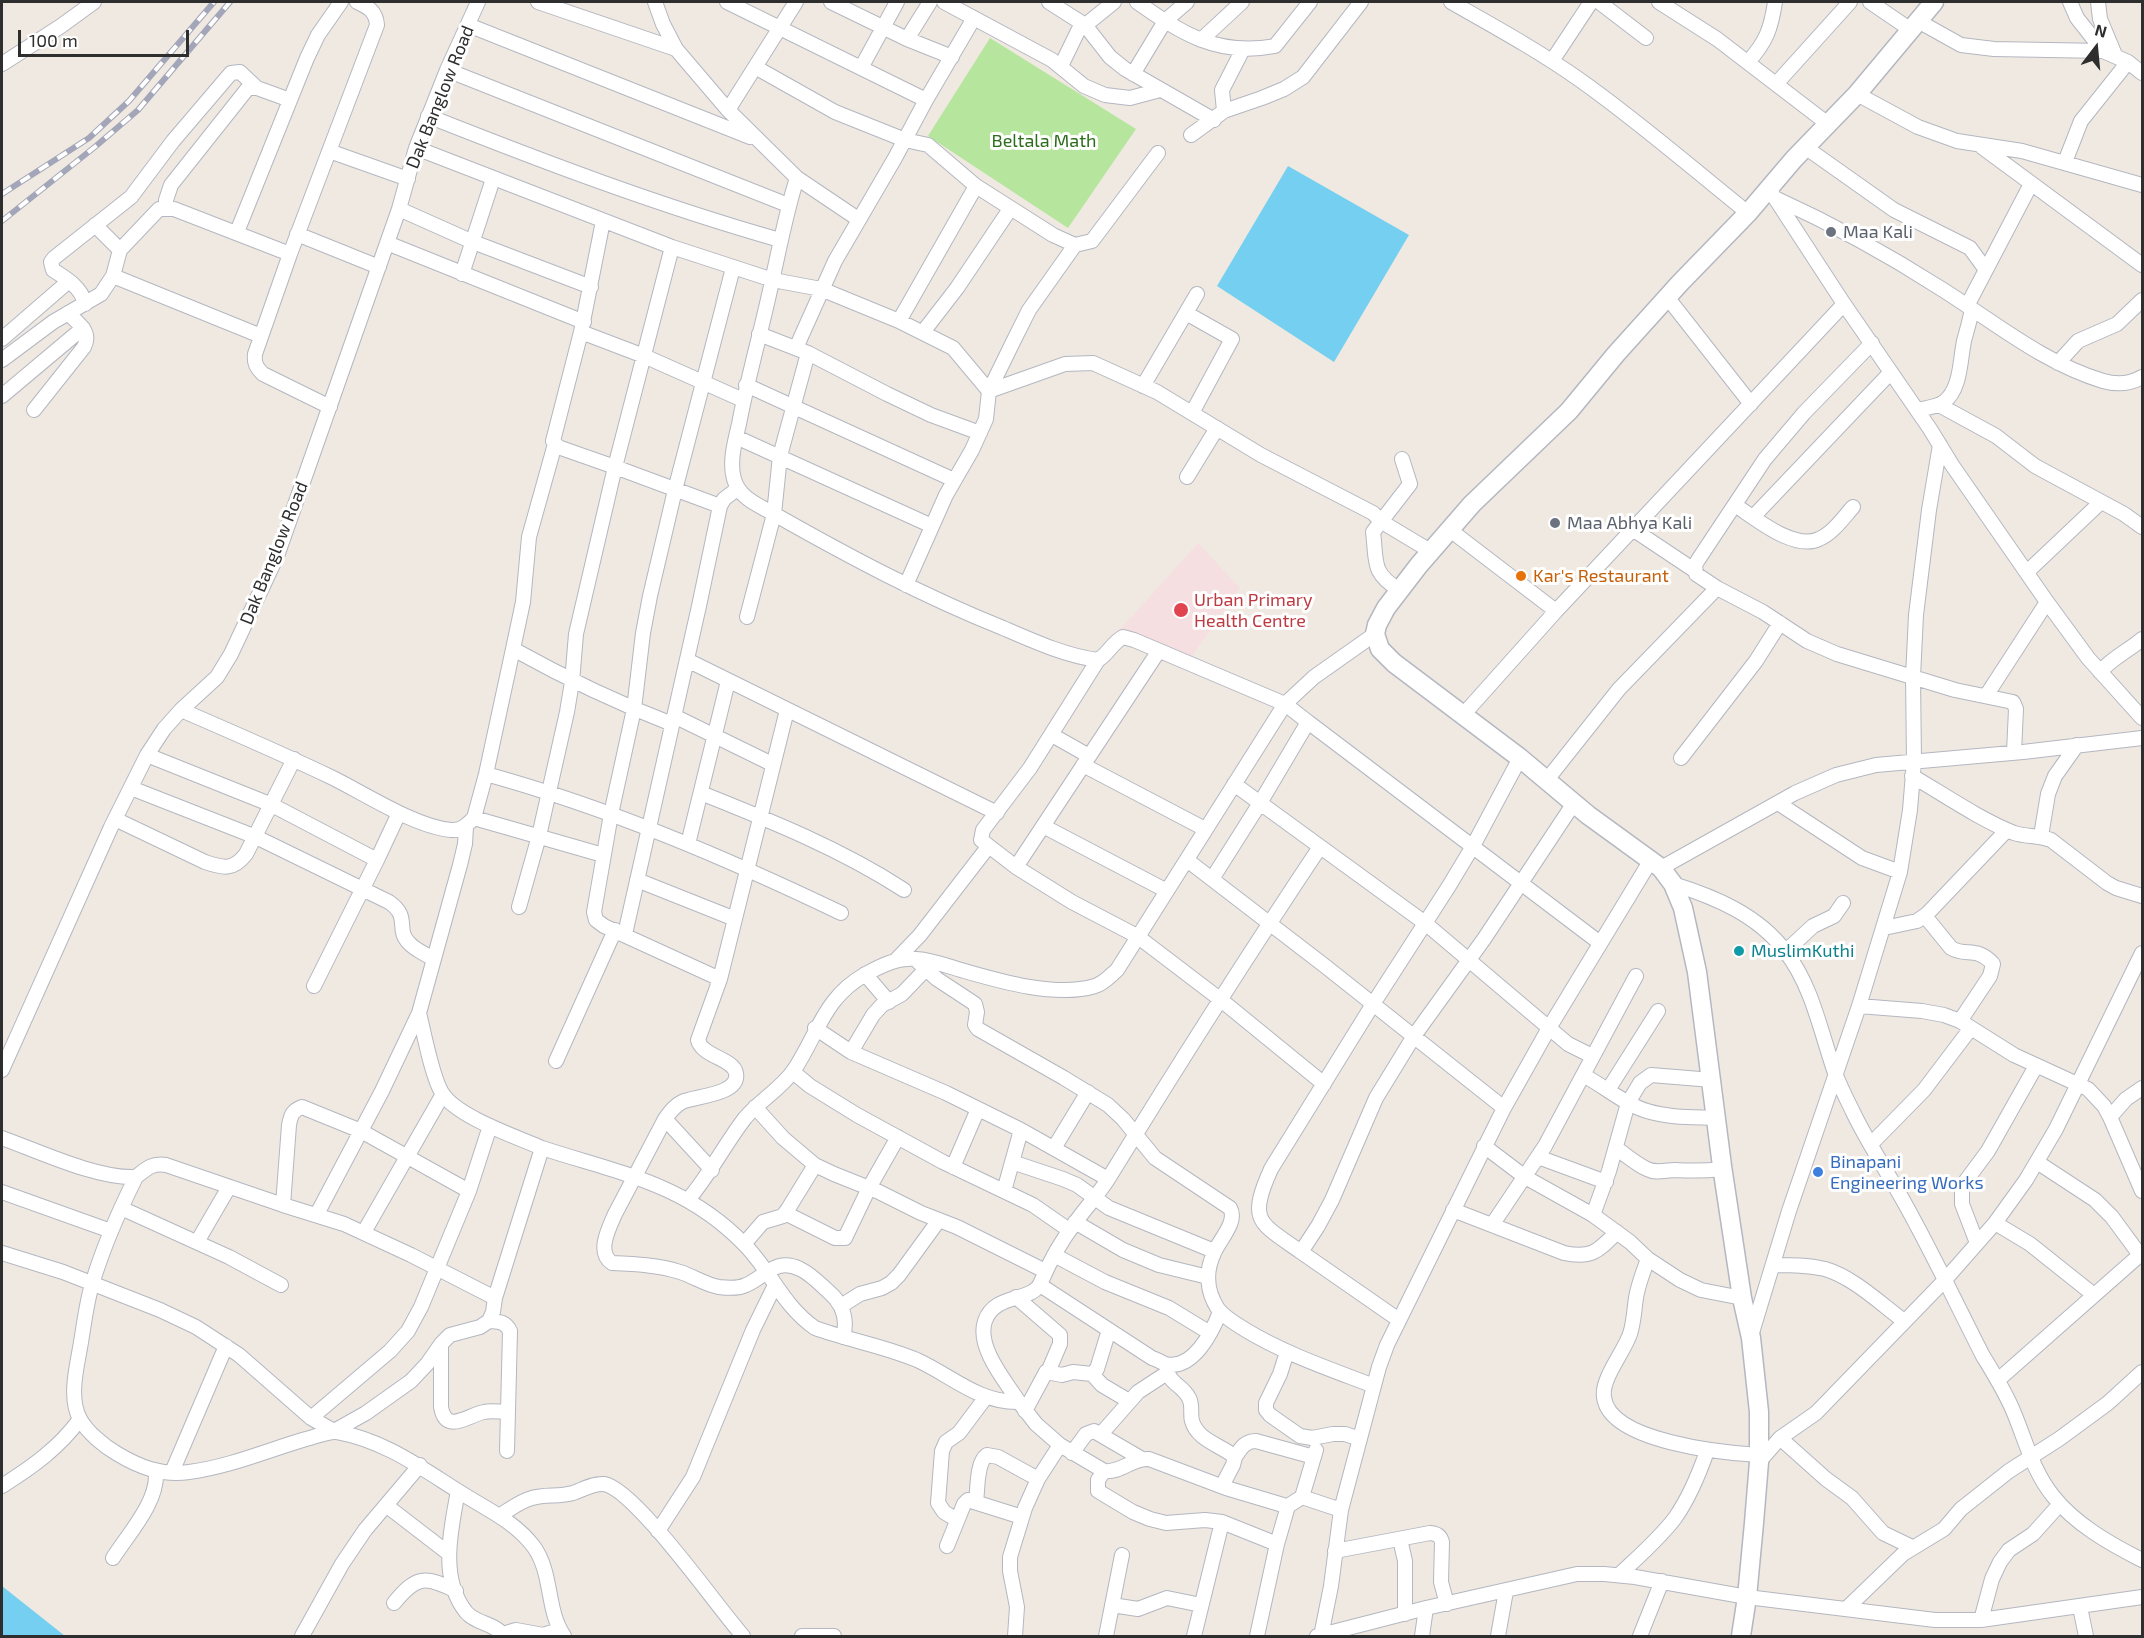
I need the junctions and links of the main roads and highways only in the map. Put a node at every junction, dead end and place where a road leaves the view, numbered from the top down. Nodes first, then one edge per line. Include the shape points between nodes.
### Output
1 (1934, 2) edge
2 (1741, 1636) edge

1 - 2 main road via 1857,94 1805,147 1772,194 1748,213 1667,297 1569,411 1472,504 1399,590 1381,616 1375,634 1380,649 1394,663 1656,864 1673,884 1683,908 1697,972 1759,1412 1759,1458

